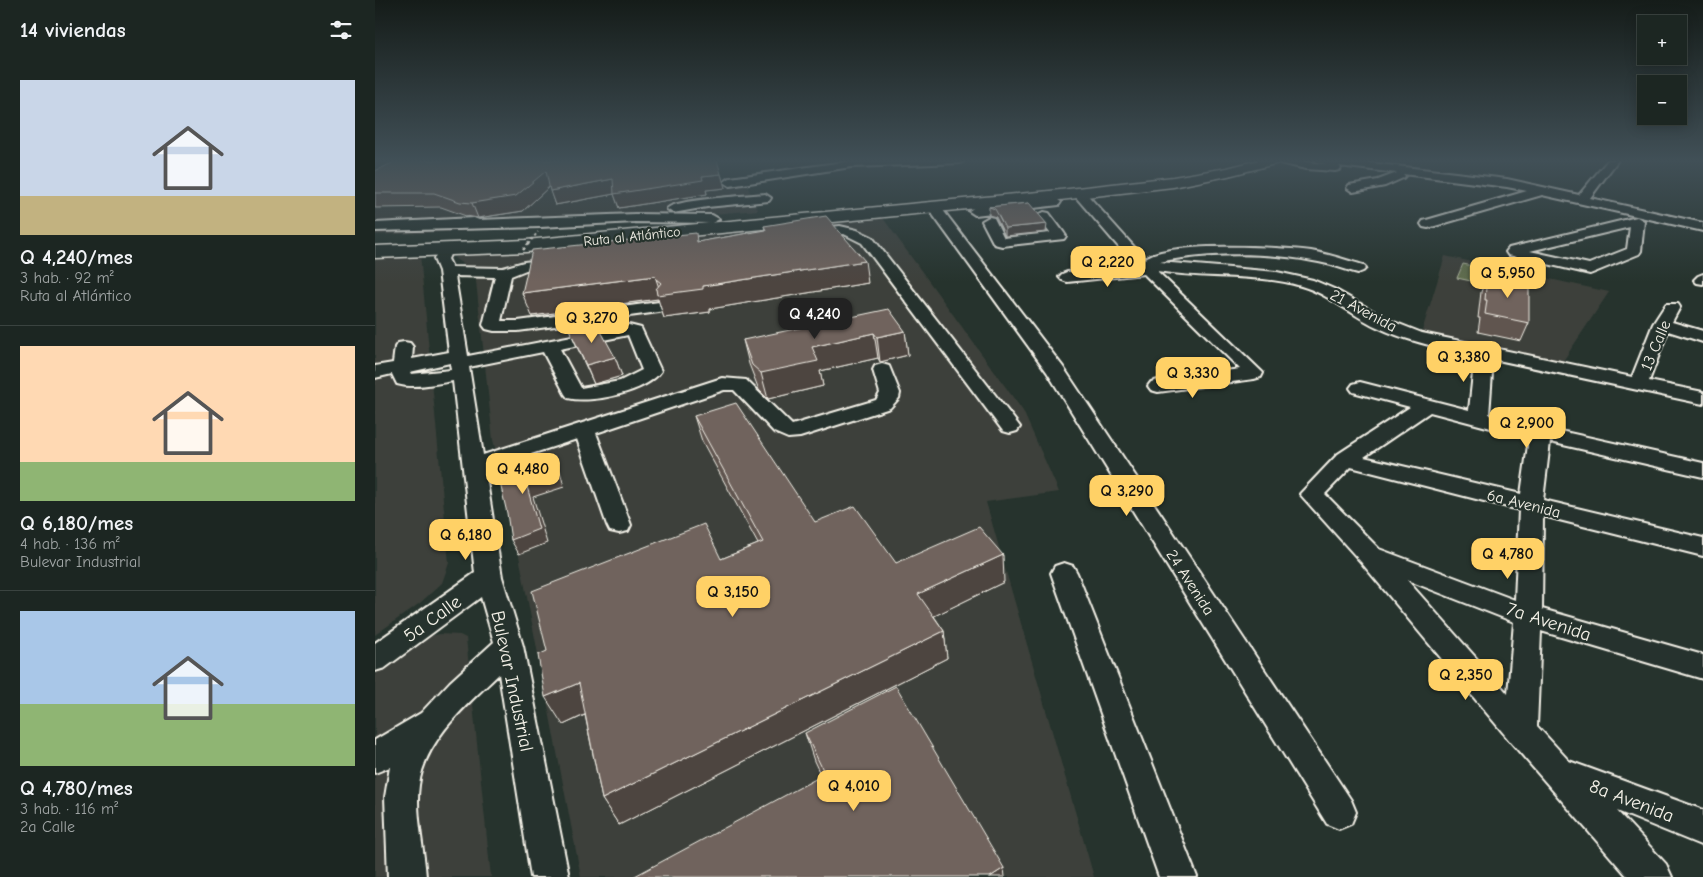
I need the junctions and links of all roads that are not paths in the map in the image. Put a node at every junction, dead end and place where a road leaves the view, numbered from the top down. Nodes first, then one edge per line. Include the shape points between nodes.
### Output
1 (766, 201) edge
2 (840, 201) edge
3 (1029, 201) edge
4 (1057, 201) edge
5 (1086, 201) edge
6 (1506, 201) edge
7 (1592, 201) edge
8 (609, 206) dead end
9 (971, 207) junction
10 (934, 208) junction
11 (547, 209) dead end
12 (710, 211) junction
13 (1044, 216) junction
14 (1641, 217) junction
15 (989, 221) junction
16 (461, 224) junction
17 (1428, 224) dead end
18 (1703, 227) edge
19 (379, 230) edge
20 (793, 236) edge
21 (375, 240) edge
22 (675, 242) edge
23 (375, 252) edge
24 (446, 260) junction
25 (574, 260) edge
26 (524, 266) junction
27 (1143, 266) junction
28 (1358, 268) dead end
29 (504, 273) junction
30 (1067, 277) dead end
31 (659, 307) edge
32 (1672, 307) dead end
33 (1662, 324) junction
34 (1703, 337) edge
35 (549, 346) junction
36 (404, 347) dead end
37 (1485, 351) junction
38 (459, 364) junction
39 (402, 368) junction
40 (882, 370) dead end
41 (375, 372) edge
42 (1639, 383) junction
43 (1158, 386) dead end
44 (1360, 388) dead end
45 (1702, 401) edge
46 (1427, 405) junction
47 (1478, 418) junction
48 (1010, 427) dead end
49 (585, 430) junction
50 (1540, 434) junction
51 (1346, 459) junction
52 (473, 465) junction
53 (1703, 470) edge
54 (1531, 505) junction
55 (619, 525) dead end
56 (1703, 547) edge
57 (1369, 555) junction
58 (1063, 573) dead end
59 (489, 577) junction
60 (1527, 616) junction
61 (509, 646) junction
62 (375, 659) edge
63 (1703, 667) edge
64 (433, 721) junction
65 (1521, 731) junction
66 (375, 758) edge
67 (1560, 772) junction
68 (1339, 812) dead end
69 (1703, 828) edge
70 (407, 877) edge
71 (550, 877) edge
72 (1178, 877) edge
73 (1653, 877) edge

1 - 12 street
2 - 12 highway, Ruta al Atlántico
3 - 9 highway, Ruta al Atlántico
4 - 13 street via 1058,213
5 - 27 street
6 - 17 street
7 - 14 street
8 - 12 street via 592,210 597,214
9 - 10 highway, Ruta al Atlántico
9 - 15 street
10 - 24 highway, Ruta al Atlántico via 526,246
10 - 68 street, 24 Avenida via 1056,371
11 - 16 street
12 - 16 street via 540,223
12 - 21 highway, Ruta al Atlántico via 534,235
13 - 15 street
13 - 15 street via 1059,236 1002,242
14 - 14 street via 1634,251 1588,269 1513,252
14 - 18 street
16 - 19 street
20 - 48 street via 845,229 867,240
22 - 26 street via 545,256
23 - 24 highway, Ruta al Atlántico
24 - 29 street
24 - 38 street, Bulevar Industrial
25 - 26 street
26 - 29 street
27 - 28 street via 1167,255 1244,252 1307,256
27 - 30 street
27 - 37 street, 21 Avenida via 1297,280 1322,288 1379,322 1417,337
27 - 43 street via 1254,373
29 - 31 street via 494,326 518,326
32 - 33 street, 13 Calle
33 - 34 street
33 - 42 street, 13 Calle
35 - 35 street via 575,394 606,391 641,379 652,371 635,332 629,330
35 - 38 street
36 - 39 street
37 - 42 street, 21 Avenida
37 - 47 street
38 - 39 street via 420,380 404,380
38 - 52 street, Bulevar Industrial
39 - 41 street
40 - 49 street via 890,393 883,404 800,431 788,432 781,428 739,384 733,382
42 - 45 street, 21 Avenida
44 - 46 street
46 - 47 street
46 - 51 street
47 - 50 street
49 - 52 street
49 - 55 street
50 - 53 street
50 - 54 street
51 - 54 street, 6a Avenida
51 - 57 street via 1312,494
52 - 59 street, Bulevar Industrial
54 - 56 street, 6a Avenida
54 - 60 street
57 - 60 street, 7a Avenida
57 - 65 street
58 - 72 street
59 - 61 street, Bulevar Industrial
59 - 62 street, 5a Calle
60 - 63 street, 7a Avenida
60 - 65 street
61 - 64 street
61 - 71 street, Bulevar Industrial
64 - 66 street
64 - 70 street via 410,758 402,784
65 - 67 street
67 - 69 street, 8a Avenida
67 - 73 street

